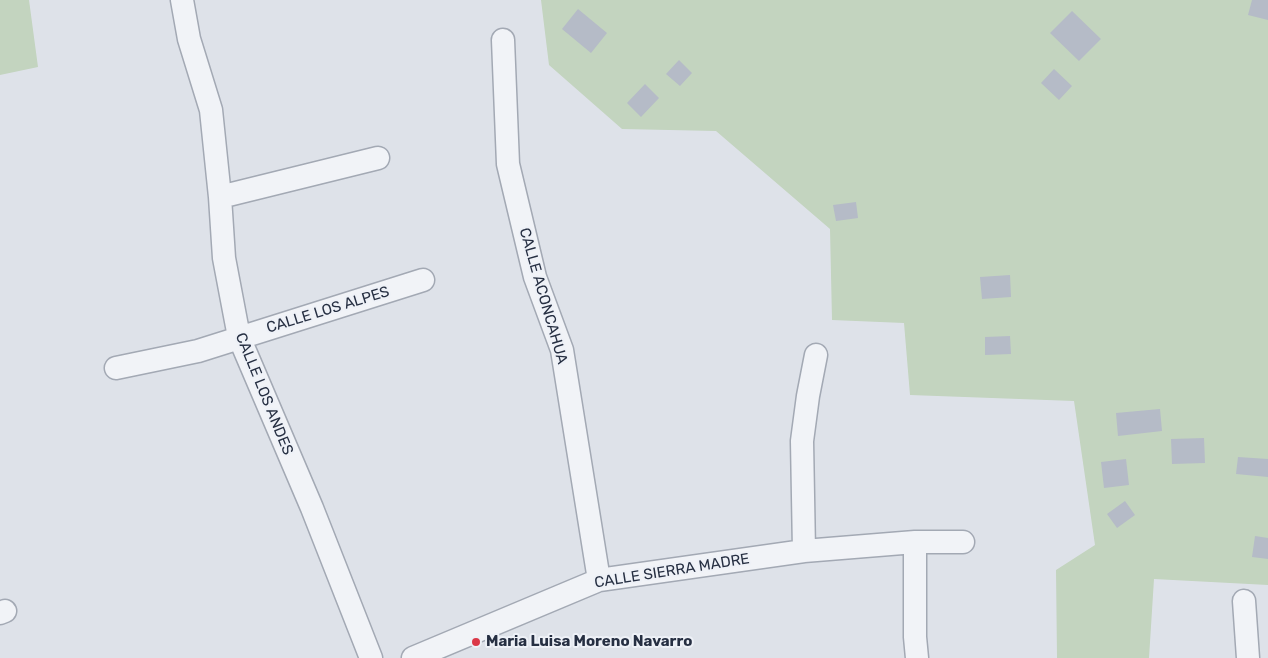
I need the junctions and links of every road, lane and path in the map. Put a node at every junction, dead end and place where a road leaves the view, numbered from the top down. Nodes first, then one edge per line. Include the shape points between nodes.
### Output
1 (182, 0) edge
2 (503, 40) dead end
3 (378, 158) dead end
4 (220, 197) junction
5 (423, 280) dead end
6 (239, 338) junction
7 (816, 355) dead end
8 (116, 368) dead end
9 (915, 542) junction
10 (963, 542) dead end
11 (804, 551) junction
12 (599, 580) junction
13 (1244, 601) dead end
14 (371, 658) edge
15 (413, 658) edge
16 (917, 658) edge
17 (1248, 658) edge

1 - 4 street, CALLE LOS ANDES via 189,39 211,110
2 - 12 street, CALLE ACONCAHUA via 508,164 535,277 562,350
3 - 4 street
4 - 6 street, CALLE LOS ANDES via 224,258
5 - 6 street, CALLE LOS ALPES
6 - 8 street, CALLE LOS ALPES
6 - 14 street, CALLE LOS ANDES via 312,508
7 - 11 street via 802,441
9 - 10 street, CALLE SIERRA MADRE
9 - 11 street, CALLE SIERRA MADRE
9 - 16 street
11 - 12 street, CALLE SIERRA MADRE
12 - 15 street, CALLE SIERRA MADRE
13 - 17 street

